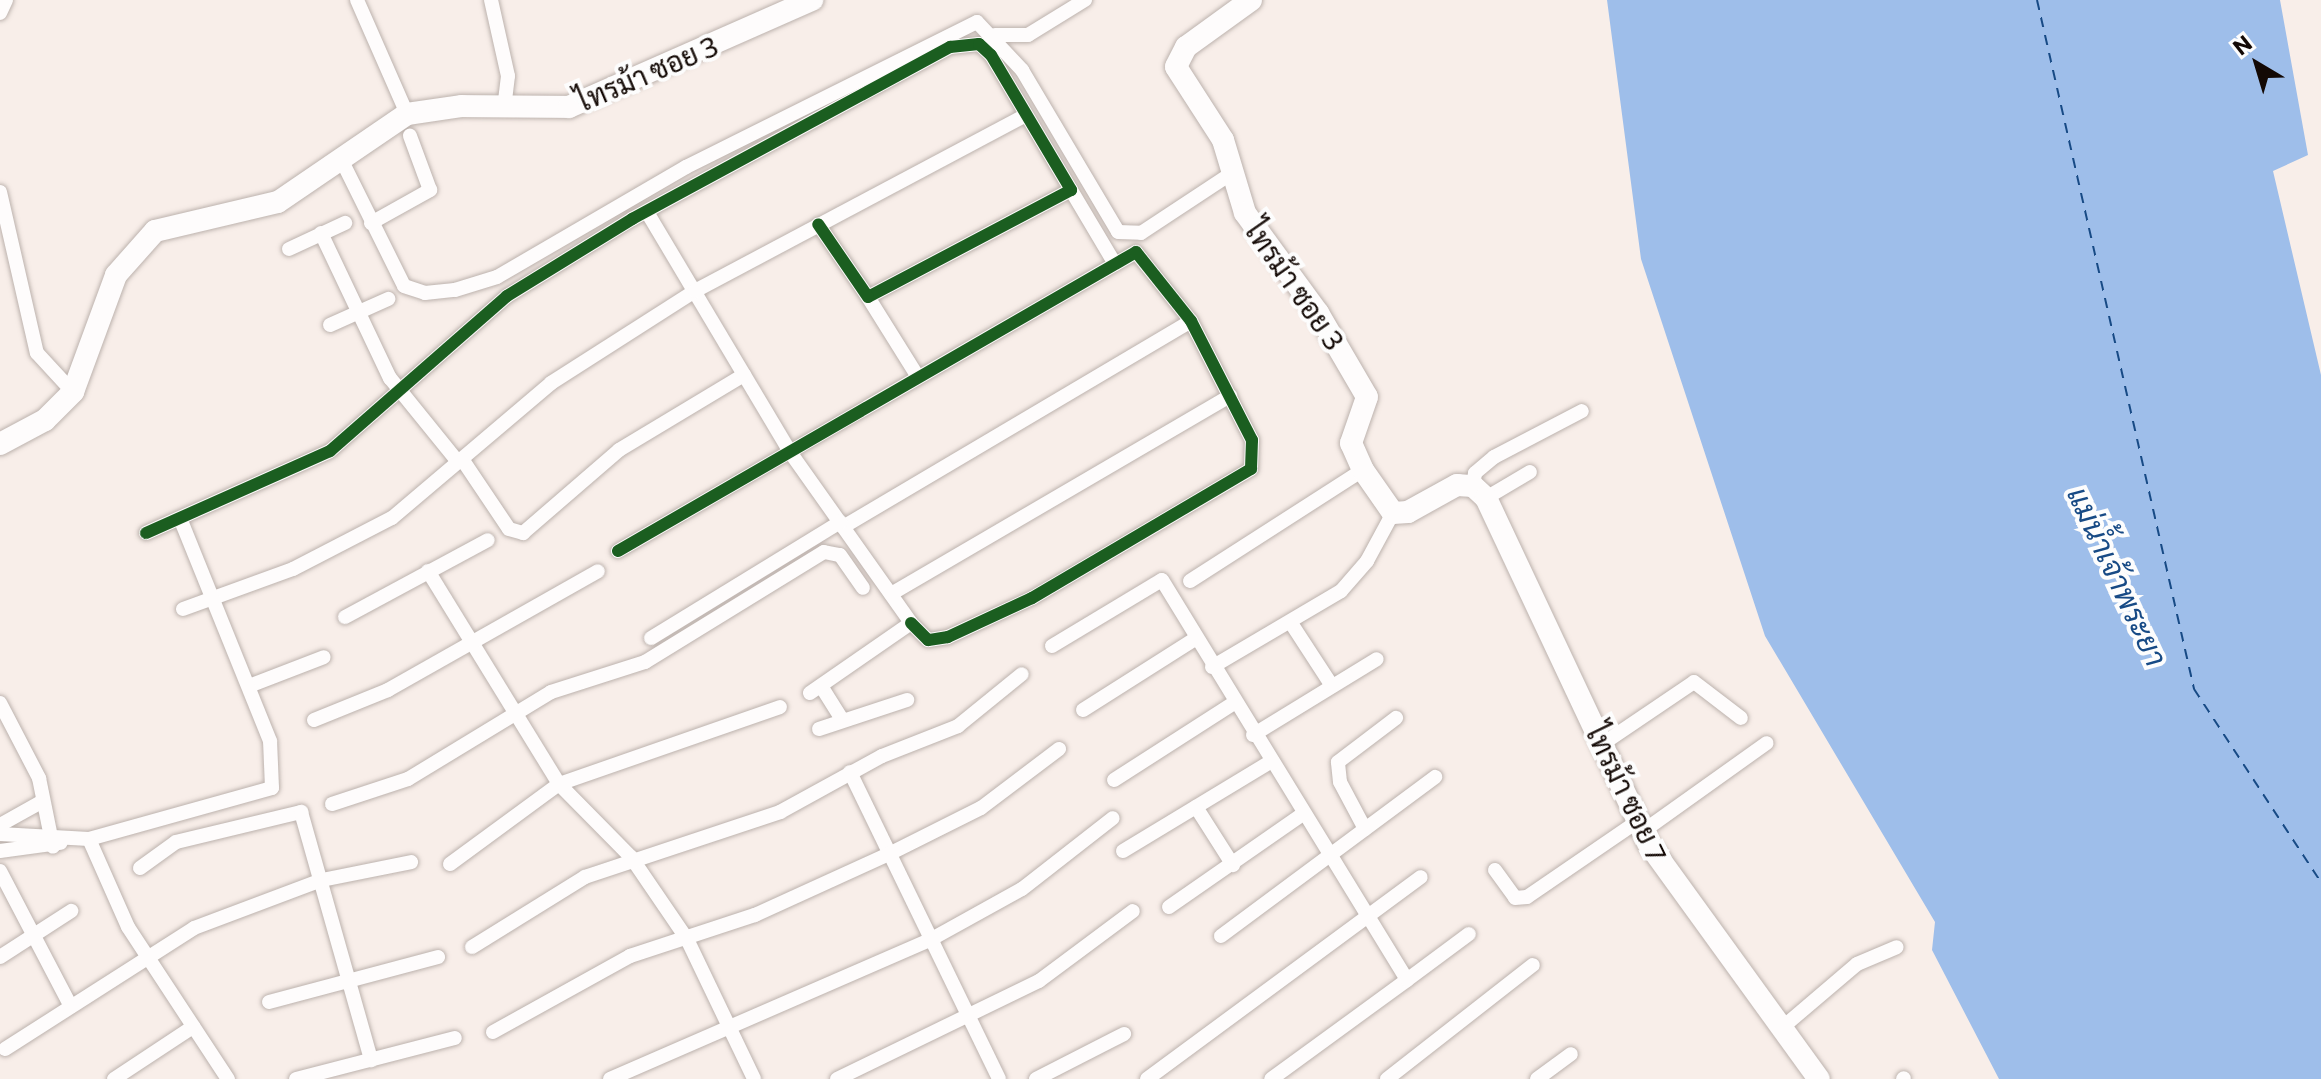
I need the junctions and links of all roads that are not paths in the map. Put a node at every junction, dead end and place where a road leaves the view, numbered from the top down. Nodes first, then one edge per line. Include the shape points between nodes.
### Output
1 (6, 0) edge
2 (357, 0) edge
3 (491, 0) edge
4 (812, 0) edge
5 (1085, 0) edge
6 (1251, 0) edge
7 (0, 13) edge
8 (995, 35) junction
9 (504, 107) junction
10 (1024, 116) junction
11 (409, 125) junction
12 (343, 163) junction
13 (1232, 173) junction
14 (1071, 190) junction
15 (0, 192) edge
16 (647, 212) junction
17 (345, 223) dead end
18 (371, 223) junction
19 (818, 224) junction
20 (321, 233) junction
21 (289, 249) dead end
22 (1115, 264) junction
23 (695, 291) junction
24 (868, 297) junction
25 (388, 299) dead end
26 (357, 313) junction
27 (1191, 321) junction
28 (330, 325) dead end
29 (744, 375) junction
30 (918, 377) junction
31 (73, 392) junction
32 (401, 393) junction
33 (1230, 396) junction
34 (1582, 411) dead end
35 (0, 444) edge
36 (790, 452) junction
37 (460, 460) junction
38 (1363, 470) junction
39 (1530, 472) dead end
40 (1479, 492) junction
41 (1393, 513) junction
42 (180, 518) junction
43 (842, 525) junction
44 (146, 533) dead end
45 (488, 540) dead end
46 (618, 551) dead end
47 (428, 571) junction
48 (598, 571) dead end
49 (1190, 581) dead end
50 (863, 588) dead end
51 (891, 594) junction
52 (215, 597) junction
53 (183, 609) dead end
54 (345, 617) dead end
55 (911, 623) junction
56 (1291, 623) junction
57 (651, 638) dead end
58 (1195, 639) junction
59 (468, 644) junction
60 (1052, 646) dead end
61 (324, 657) dead end
62 (1377, 659) dead end
63 (1212, 667) junction
64 (1022, 674) dead end
65 (249, 686) junction
66 (1332, 686) junction
67 (907, 700) dead end
68 (1234, 703) junction
69 (780, 707) dead end
70 (1, 708) edge
71 (1083, 710) dead end
72 (511, 715) junction
73 (1396, 718) dead end
74 (1741, 718) dead end
75 (314, 720) dead end
76 (843, 721) junction
77 (819, 729) dead end
78 (1253, 735) junction
79 (1767, 743) dead end
80 (1601, 745) junction
81 (1059, 749) dead end
82 (1270, 762) junction
83 (850, 772) junction
84 (1435, 777) dead end
85 (1114, 780) dead end
86 (559, 784) junction
87 (43, 801) junction
88 (332, 804) dead end
89 (1196, 807) junction
90 (1303, 814) junction
91 (1113, 818) dead end
92 (0, 825) edge
93 (1640, 827) junction
94 (1365, 829) junction
95 (0, 834) edge
96 (89, 839) junction
97 (52, 840) junction
98 (0, 851) edge
99 (1123, 851) dead end
100 (889, 854) junction
101 (1329, 856) junction
102 (631, 857) junction
103 (411, 862) dead end
104 (450, 864) dead end
105 (1233, 865) junction
106 (140, 868) dead end
107 (1495, 870) dead end
108 (0, 871) edge
109 (1421, 877) dead end
110 (322, 880) junction
111 (1169, 907) dead end
112 (71, 911) dead end
113 (1133, 911) dead end
114 (1368, 919) junction
115 (1469, 934) dead end
116 (1221, 936) dead end
117 (29, 937) junction
118 (687, 939) junction
119 (928, 941) junction
120 (472, 947) dead end
121 (1897, 947) dead end
122 (0, 957) edge
123 (438, 957) dead end
124 (148, 959) junction
125 (1533, 965) dead end
126 (351, 980) junction
127 (1407, 980) junction
128 (269, 1002) dead end
129 (71, 1007) junction
130 (967, 1018) junction
131 (193, 1027) junction
132 (733, 1027) junction
133 (1783, 1027) junction
134 (493, 1032) dead end
135 (1124, 1034) dead end
136 (455, 1038) dead end
137 (5, 1049) dead end
138 (1571, 1054) dead end
139 (371, 1060) junction
140 (114, 1079) edge
141 (228, 1079) edge
142 (296, 1079) edge
143 (610, 1079) edge
144 (754, 1079) edge
145 (837, 1079) edge
146 (999, 1079) edge
147 (1036, 1079) edge
148 (1147, 1079) edge
149 (1271, 1079) edge
150 (1387, 1079) edge
151 (1537, 1079) edge
152 (1819, 1079) edge

1 - 7 street
2 - 11 street
3 - 9 street via 508,76
4 - 9 street, ไทรม้า ซอย 3 via 578,105
5 - 8 street via 1028,35
6 - 13 street, ไทรม้า ซอย 3 via 1186,47 1176,67 1217,129
8 - 13 street via 1118,232 1141,233
8 - 18 street via 977,22 934,38 686,167 497,277 455,290 411,292
9 - 11 street, ไทรม้า ซอย 3
10 - 14 street
10 - 16 street via 991,55 979,44 963,44
10 - 19 street
11 - 12 street
11 - 18 street via 430,190
12 - 18 street
12 - 31 street via 278,202 178,223 134,248 116,275
13 - 38 street, ไทรม้า ซอย 3 via 1245,213 1318,313 1367,397 1351,443
14 - 22 street
14 - 24 street
15 - 31 street via 37,353
16 - 23 street
16 - 32 street via 507,296
17 - 20 street
19 - 23 street
19 - 24 street
20 - 21 street
20 - 26 street
22 - 27 street via 1136,252
22 - 30 street
23 - 29 street
23 - 37 street via 551,383
24 - 30 street
25 - 26 street
26 - 28 street
26 - 32 street
27 - 33 street
27 - 43 street
29 - 36 street
29 - 37 street via 619,450 523,533 509,529
30 - 36 street
31 - 35 street via 45,420
32 - 37 street
32 - 42 street via 330,451
33 - 51 street
33 - 55 street via 1252,440 1251,469 1032,598 962,630 934,642
34 - 40 street via 1494,457 1475,473
36 - 43 street
36 - 46 street
37 - 52 street via 392,518 293,569
38 - 41 street, ไทรม้า ซอย 3
38 - 49 street
39 - 40 street
40 - 41 street via 1457,485 1408,512
40 - 80 street, ไทรม้า ซอย 7
41 - 56 street via 1358,574
42 - 44 street
42 - 52 street
43 - 51 street
43 - 57 street
45 - 47 street
47 - 54 street
47 - 59 street
48 - 59 street
50 - 72 street via 840,555 824,552 645,662 551,692
51 - 55 street
52 - 53 street
52 - 65 street
55 - 76 street via 815,690
56 - 63 street
56 - 66 street
58 - 60 street via 1162,580
58 - 63 street
58 - 71 street
59 - 72 street
59 - 75 street via 388,690
61 - 65 street
62 - 66 street
63 - 68 street
64 - 83 street via 958,726
65 - 96 street via 276,775 266,794
66 - 78 street
67 - 76 street
68 - 78 street
68 - 85 street
69 - 86 street
70 - 87 street via 39,778
72 - 86 street
72 - 88 street via 408,779
73 - 94 street via 1338,762 1340,782
74 - 80 street via 1694,682
76 - 77 street
78 - 82 street
79 - 93 street
80 - 93 street, ไทรม้า ซอย 7
81 - 100 street via 981,808
82 - 89 street
82 - 90 street
83 - 100 street
83 - 102 street via 780,812
84 - 94 street
86 - 102 street
86 - 104 street
87 - 92 street
87 - 97 street
89 - 99 street
89 - 105 street
90 - 101 street
90 - 105 street
91 - 119 street via 1022,889
93 - 107 street via 1520,899
93 - 133 street, ไทรม้า ซอย 7 via 1727,959
94 - 101 street
95 - 97 street
96 - 97 street
96 - 124 street
97 - 98 street
100 - 118 street via 807,894
100 - 119 street
101 - 114 street
101 - 116 street
102 - 118 street
102 - 120 street via 575,882
103 - 110 street
105 - 111 street
106 - 110 street via 176,842 295,811 304,818
108 - 117 street via 15,890
109 - 114 street
110 - 124 street via 241,906
110 - 126 street
112 - 117 street
113 - 130 street via 1039,981
114 - 127 street
114 - 148 street
115 - 127 street
117 - 122 street
117 - 129 street
118 - 132 street
118 - 134 street via 630,956
119 - 130 street
119 - 132 street
121 - 133 street via 1857,964
123 - 126 street
124 - 129 street
124 - 131 street
125 - 150 street
126 - 128 street
126 - 139 street
127 - 149 street
129 - 137 street
130 - 145 street
130 - 146 street
131 - 140 street
131 - 141 street
132 - 143 street
132 - 144 street
133 - 152 street, ไทรม้า ซอย 7
135 - 147 street
136 - 139 street
138 - 151 street
139 - 142 street

